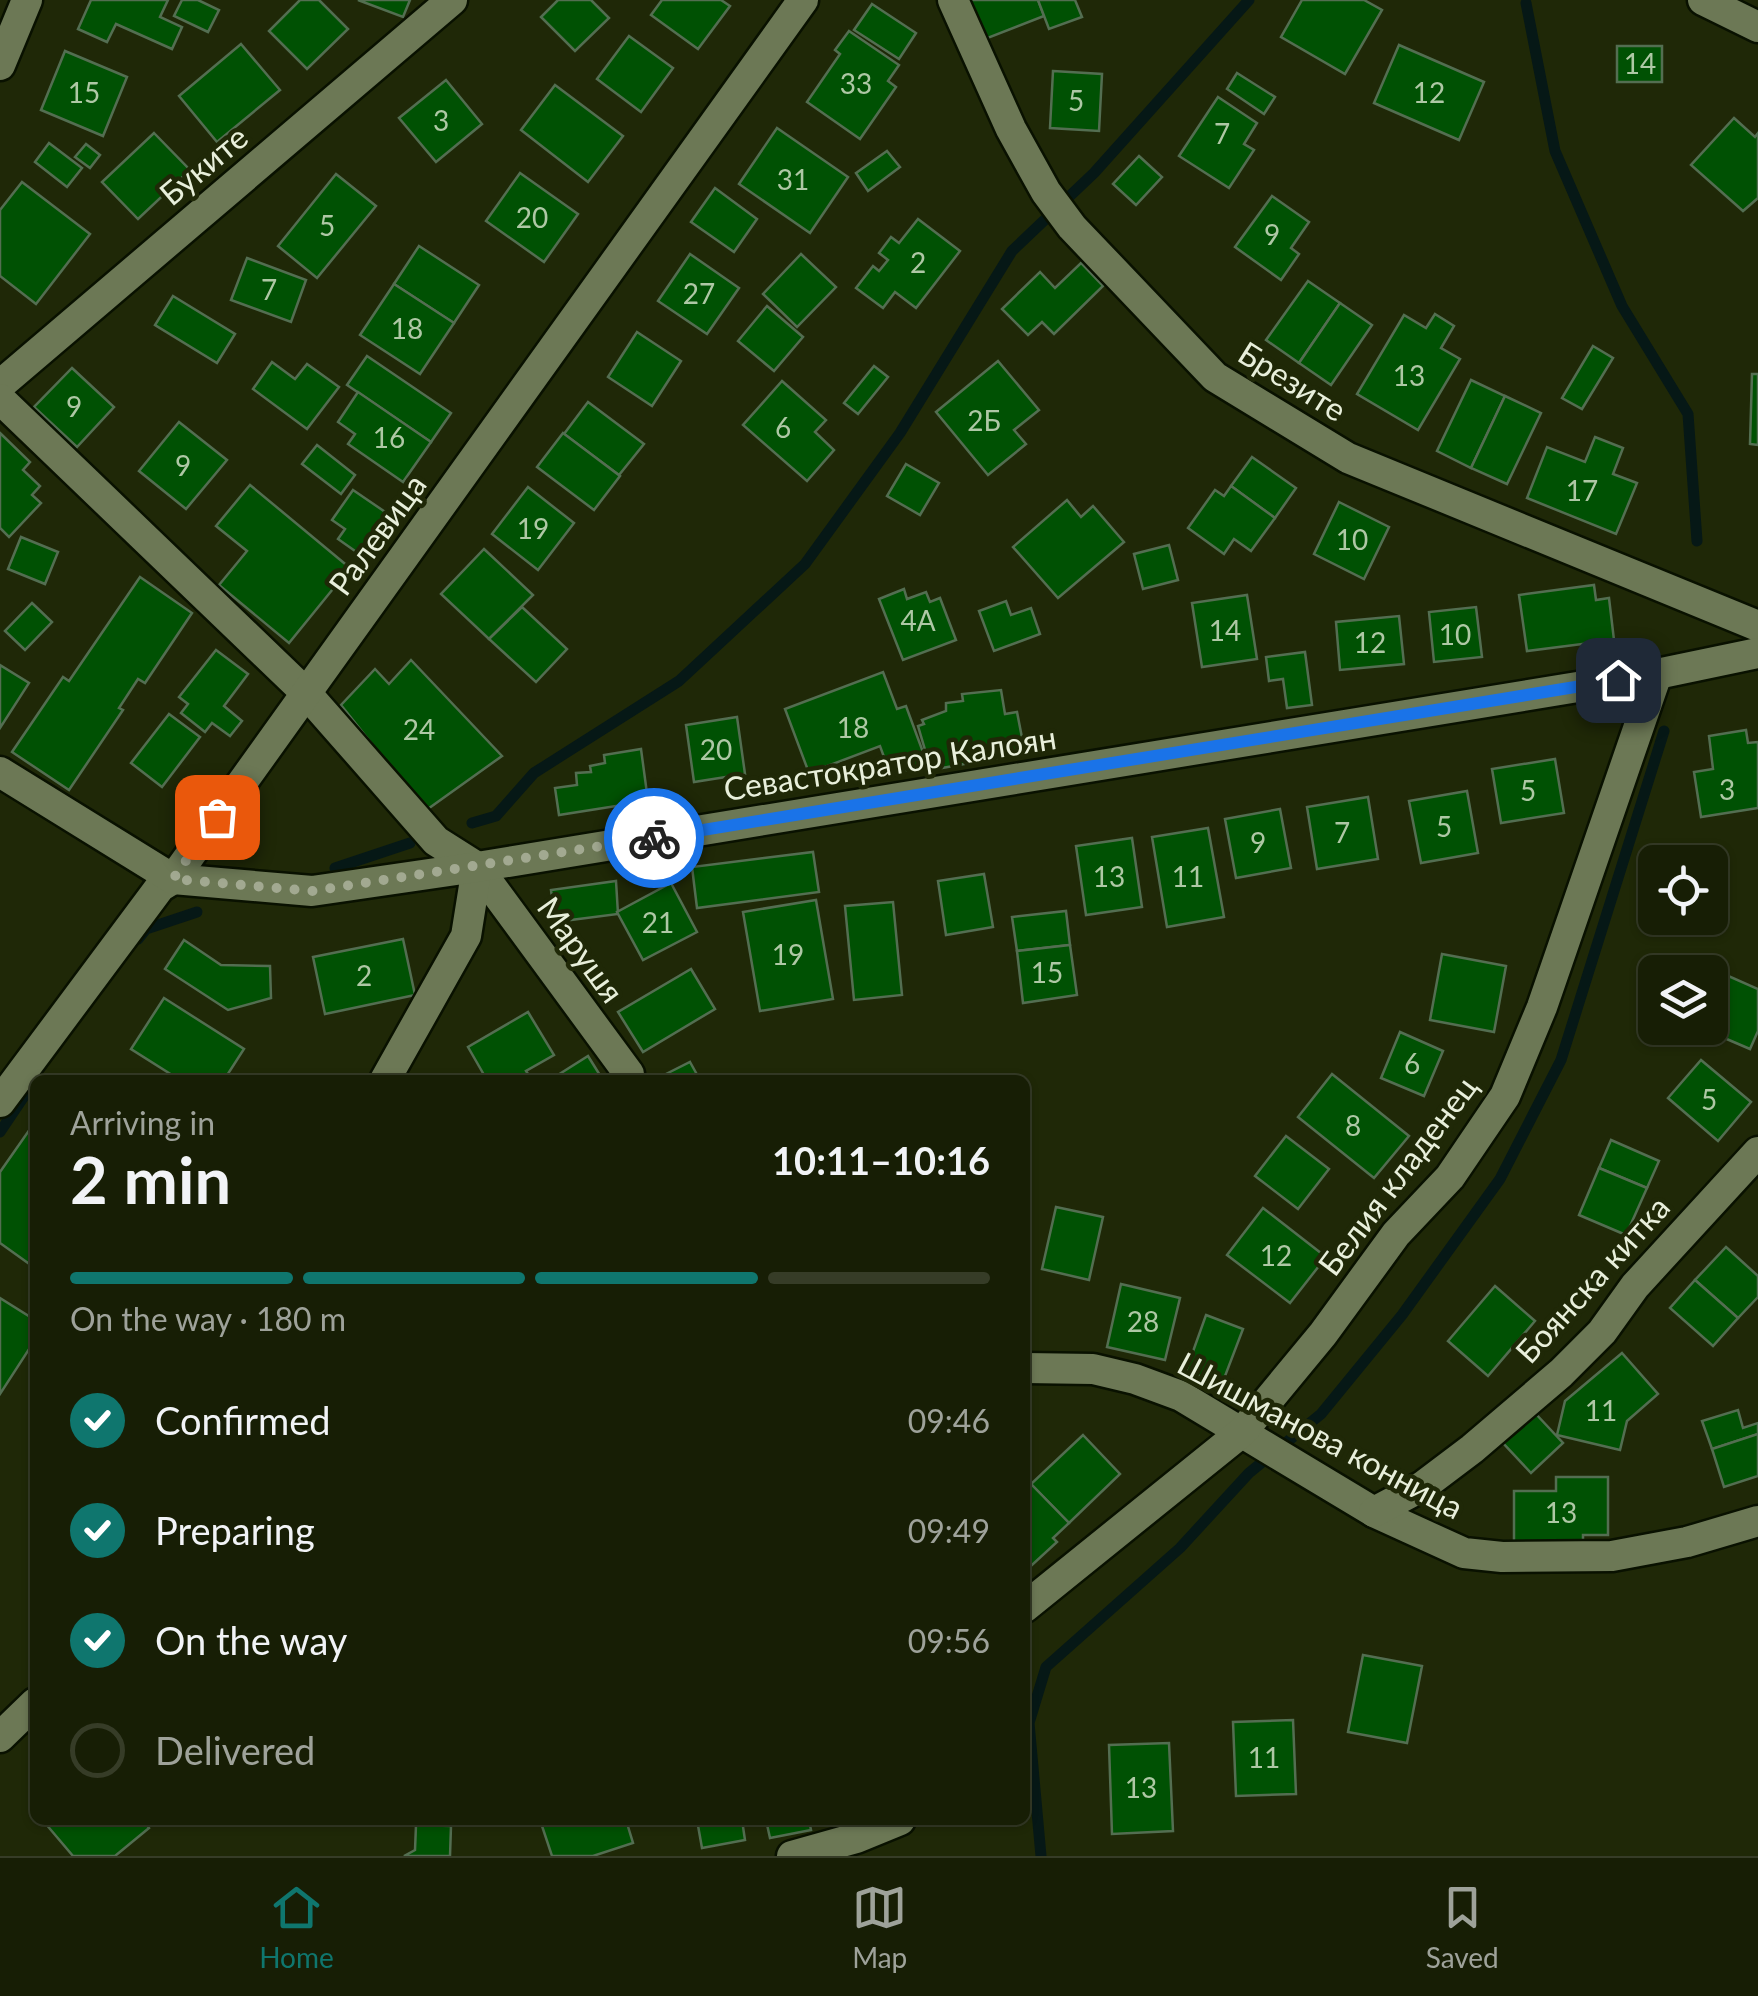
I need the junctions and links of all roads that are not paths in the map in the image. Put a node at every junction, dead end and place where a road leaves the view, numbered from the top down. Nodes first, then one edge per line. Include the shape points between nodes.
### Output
1 (28, 0) edge
2 (452, 0) edge
3 (803, 0) edge
4 (954, 0) edge
5 (1704, 0) edge
6 (1758, 27) edge
7 (0, 64) edge
8 (0, 385) edge
9 (0, 399) edge
10 (1758, 626) edge
11 (1758, 653) edge
12 (1658, 674) junction
13 (306, 693) junction
14 (0, 772) edge
15 (476, 867) junction
16 (173, 879) junction
17 (628, 1074) dead end
18 (389, 1075) edge
19 (0, 1102) edge
20 (1758, 1152) edge
21 (1030, 1368) edge
22 (1242, 1432) junction
23 (1374, 1512) junction
24 (1758, 1521) edge
25 (1030, 1602) edge
26 (30, 1708) edge
27 (0, 1737) edge
28 (888, 1825) edge
29 (792, 1856) edge

1 - 7 street
2 - 8 street, Буките
3 - 13 street, Ралевица
4 - 10 street, Брезите via 1046,192 1215,377 1348,458
5 - 6 street
9 - 13 street, Марушя
11 - 12 street, Севастократор Калоян
12 - 15 street, Севастократор Калоян
12 - 22 street, Белия кладенец via 1505,1096 1450,1177 1396,1234
13 - 15 street, Марушя via 436,841
13 - 16 street, Ралевица
14 - 16 street, Севастократор Калоян
15 - 16 street, Севастократор Калоян via 312,891
15 - 17 street, Марушя
15 - 18 street via 466,936
16 - 19 street, Ралевица via 160,887
20 - 23 street, Боянска китка via 1561,1373 1423,1486
21 - 22 street, Шишманова конница via 1093,1369 1135,1379 1181,1396
22 - 23 street, Шишманова конница
22 - 25 street, Белия кладенец
23 - 24 street, Шишманова конница via 1464,1553 1502,1557 1612,1556
26 - 27 street
28 - 29 street

